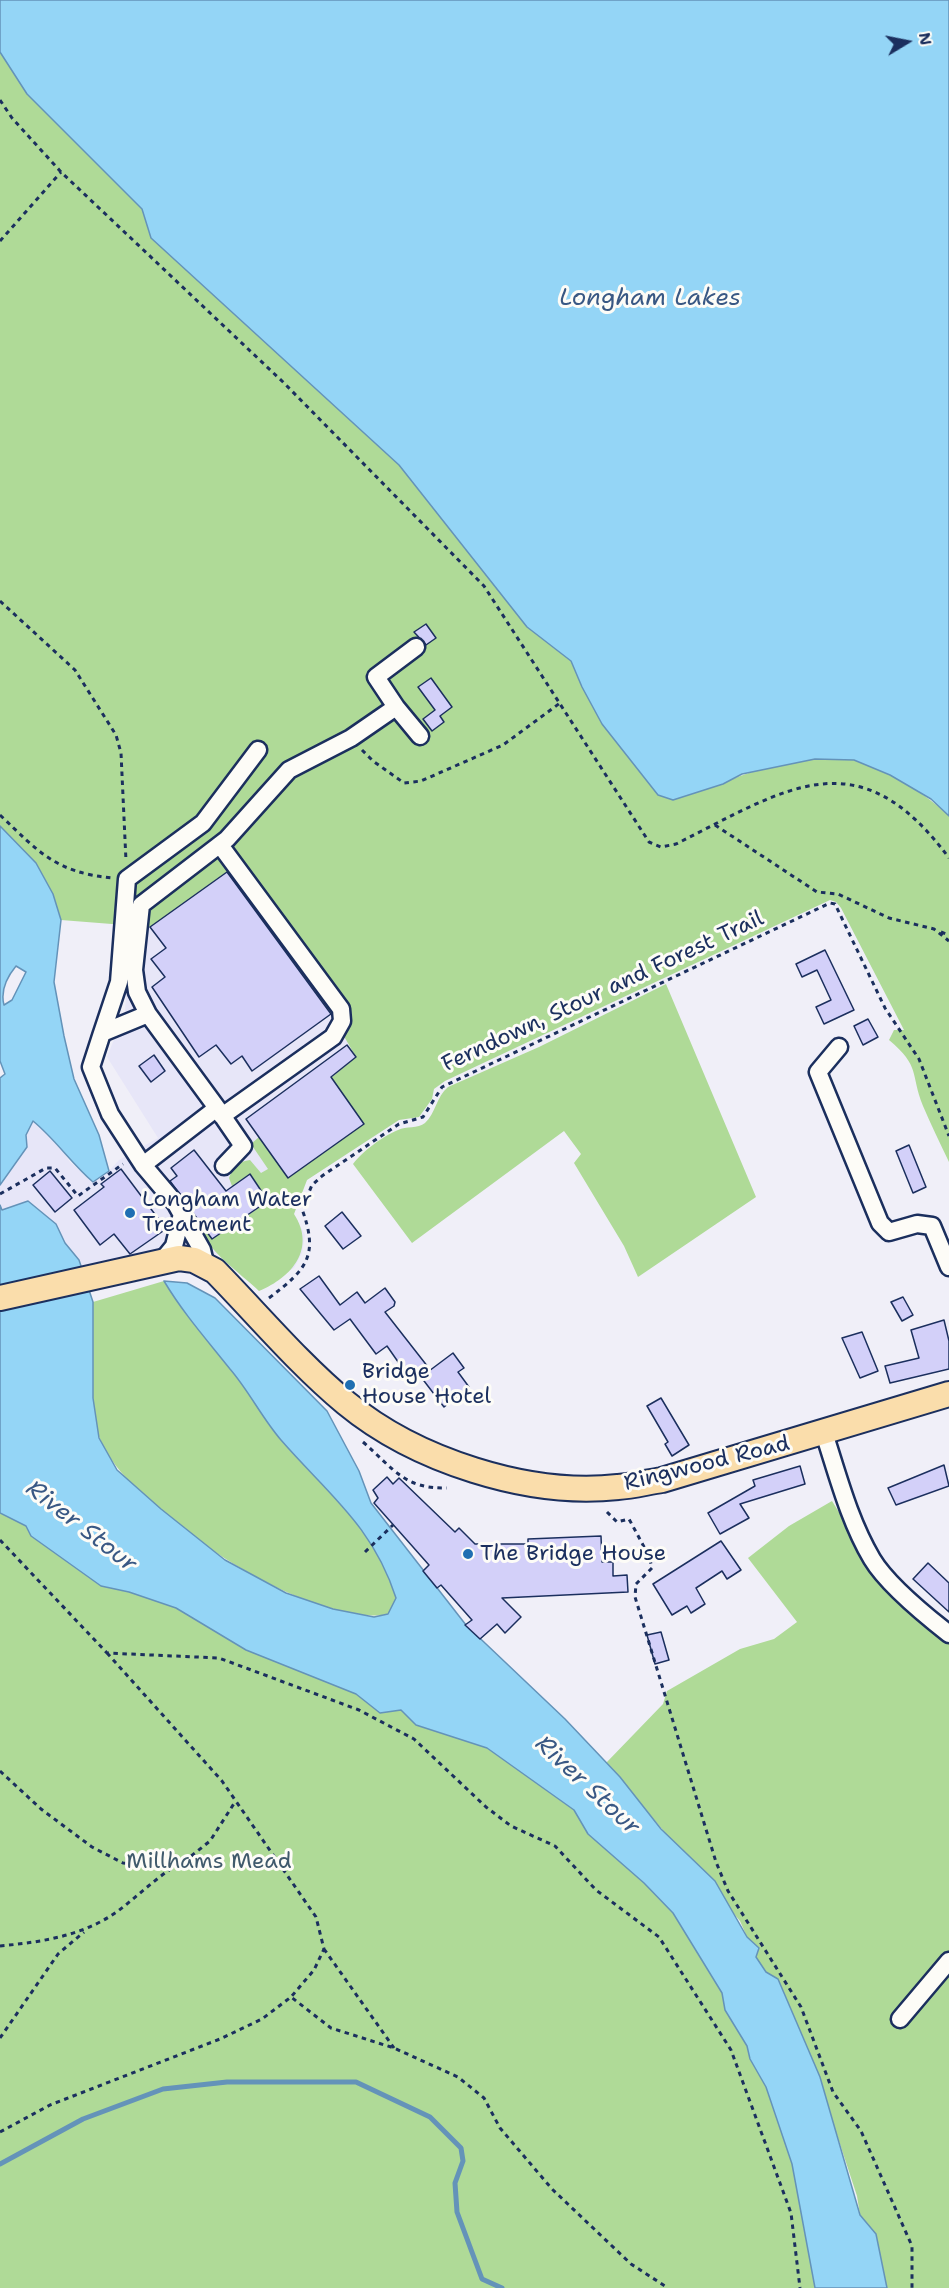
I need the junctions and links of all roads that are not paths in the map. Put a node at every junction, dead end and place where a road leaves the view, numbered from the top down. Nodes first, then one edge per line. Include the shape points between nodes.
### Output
1 (416, 647) dead end
2 (396, 707) junction
3 (420, 736) dead end
4 (258, 750) dead end
5 (220, 845) junction
6 (148, 1014) junction
7 (102, 1033) junction
8 (839, 1047) dead end
9 (220, 1112) junction
10 (140, 1160) junction
11 (224, 1166) dead end
12 (182, 1214) junction
13 (161, 1262) junction
14 (949, 1266) edge
15 (206, 1267) junction
16 (0, 1298) edge
17 (949, 1394) edge
18 (824, 1433) junction
19 (949, 1634) edge
20 (949, 1961) edge
21 (900, 2019) dead end

1 - 2 lane via 376,677
2 - 3 lane
2 - 5 lane via 351,738 289,770
4 - 7 lane via 204,823 127,879 119,982
5 - 6 lane via 141,905 134,970 137,992
5 - 9 lane via 340,1010 342,1021 333,1037
6 - 7 lane
6 - 9 lane
7 - 10 lane via 91,1067 110,1114
8 - 14 lane via 818,1072 880,1223 889,1232 917,1224 932,1226
9 - 10 lane
9 - 11 lane via 243,1146
10 - 12 lane
12 - 13 lane via 174,1246
12 - 15 lane via 202,1250
13 - 15 highway, Ringwood Road via 179,1258
13 - 16 highway, Ringwood Road
15 - 18 highway, Ringwood Road via 215,1271 346,1403 389,1434 446,1461 516,1481 569,1488 616,1488 662,1480
17 - 18 highway, Ringwood Road
18 - 19 lane via 850,1514 873,1561 922,1614
20 - 21 lane

